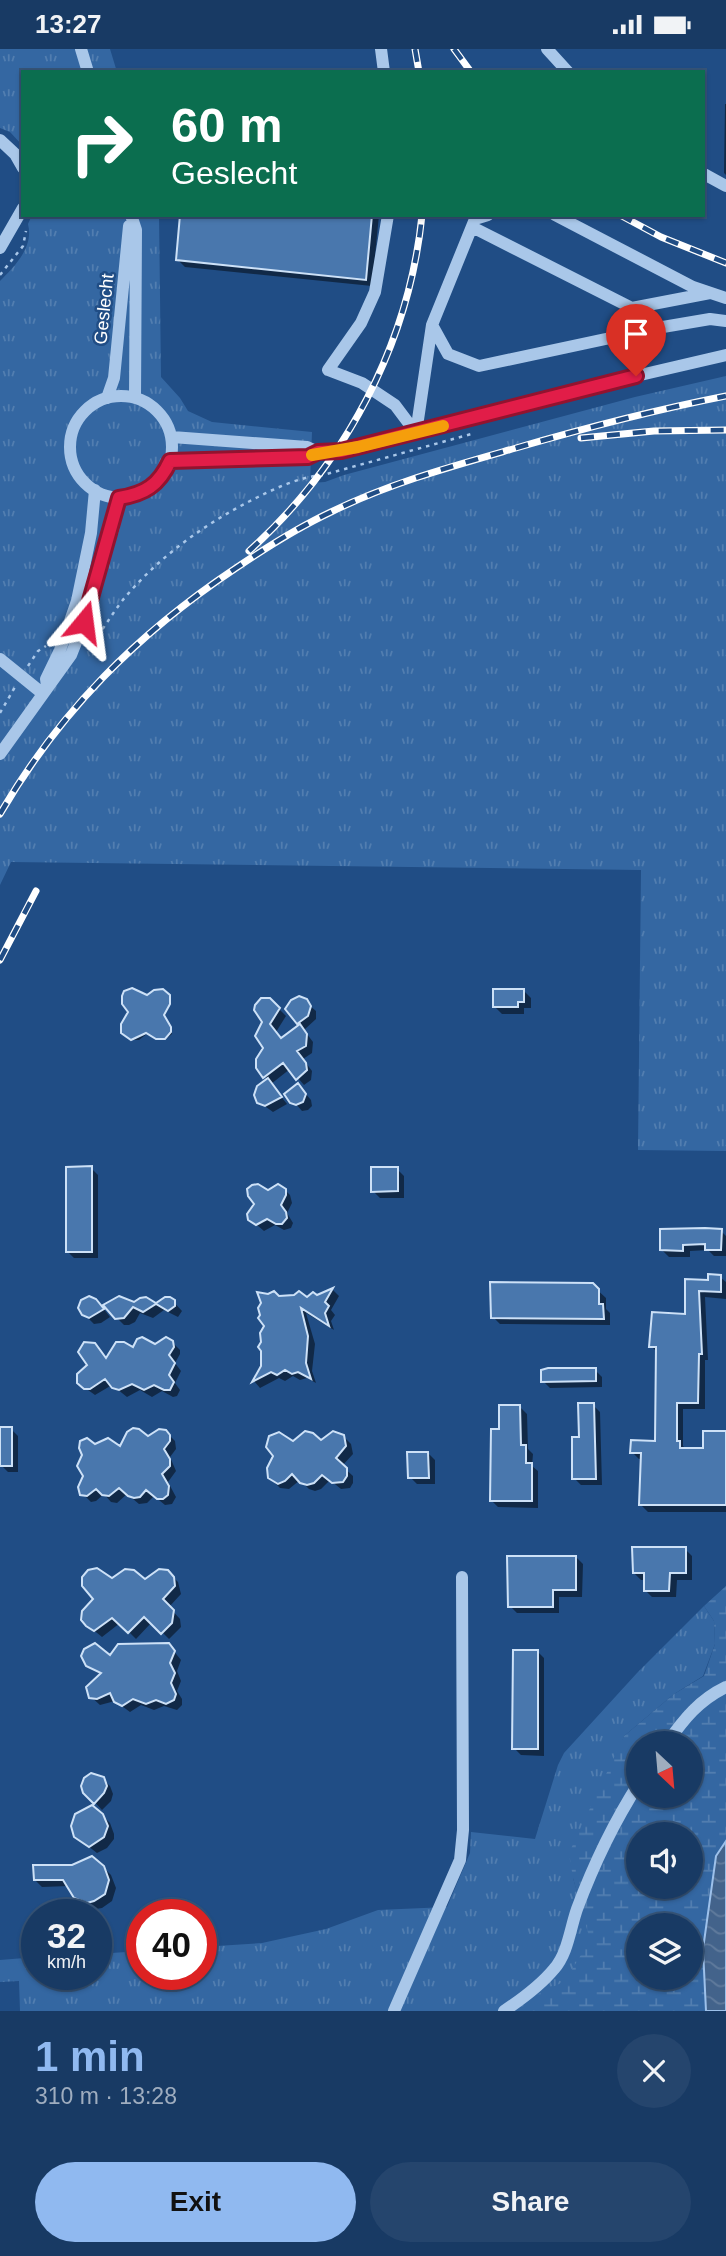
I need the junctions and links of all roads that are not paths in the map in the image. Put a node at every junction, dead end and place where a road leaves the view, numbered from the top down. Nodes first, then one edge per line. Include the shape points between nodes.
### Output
1 (81, 49) edge
2 (381, 49) edge
3 (552, 51) edge
4 (87, 70) edge
5 (384, 70) edge
6 (566, 70) edge
7 (0, 140) edge
8 (21, 164) edge
9 (705, 175) edge
10 (726, 186) edge
11 (20, 213) edge
12 (388, 217) edge
13 (482, 217) edge
14 (559, 217) edge
15 (131, 219) edge
16 (472, 227) junction
17 (2, 241) edge
18 (710, 293) junction
19 (726, 298) edge
20 (726, 321) edge
21 (432, 325) junction
22 (726, 355) edge
23 (107, 398) junction
24 (135, 398) junction
25 (416, 433) junction
26 (172, 437) junction
27 (318, 452) junction
28 (170, 461) junction
29 (95, 490) junction
30 (119, 498) junction
31 (0, 659) edge
32 (44, 690) junction
33 (0, 754) edge
34 (463, 1577) dead end
35 (726, 1687) edge
36 (676, 1731) edge
37 (626, 1807) edge
38 (394, 2011) edge
39 (505, 2011) edge

1 - 4 street
2 - 5 street
3 - 6 street
7 - 8 street
9 - 10 street
11 - 17 street
12 - 25 street via 375,292 361,323 328,370 362,383 395,405
13 - 16 street
14 - 18 street
15 - 23 street, Geslecht via 114,378
15 - 24 street, Geslecht via 136,230
16 - 18 street via 632,308
16 - 21 street
18 - 19 street
20 - 21 street via 710,319 657,328 479,366 448,354
21 - 25 street
22 - 25 street
23 - 24 street
23 - 29 street via 86,411 72,432 74,465 82,480
24 - 26 street via 159,412
25 - 27 street
26 - 27 street via 307,447
26 - 28 street
27 - 28 street via 308,457
28 - 30 street via 151,488
29 - 30 street
29 - 32 street via 76,601
30 - 32 street via 84,622 71,655
31 - 32 street
32 - 33 street
34 - 38 street via 460,1860
35 - 36 street via 705,1698
37 - 39 street via 599,1858 556,1968

